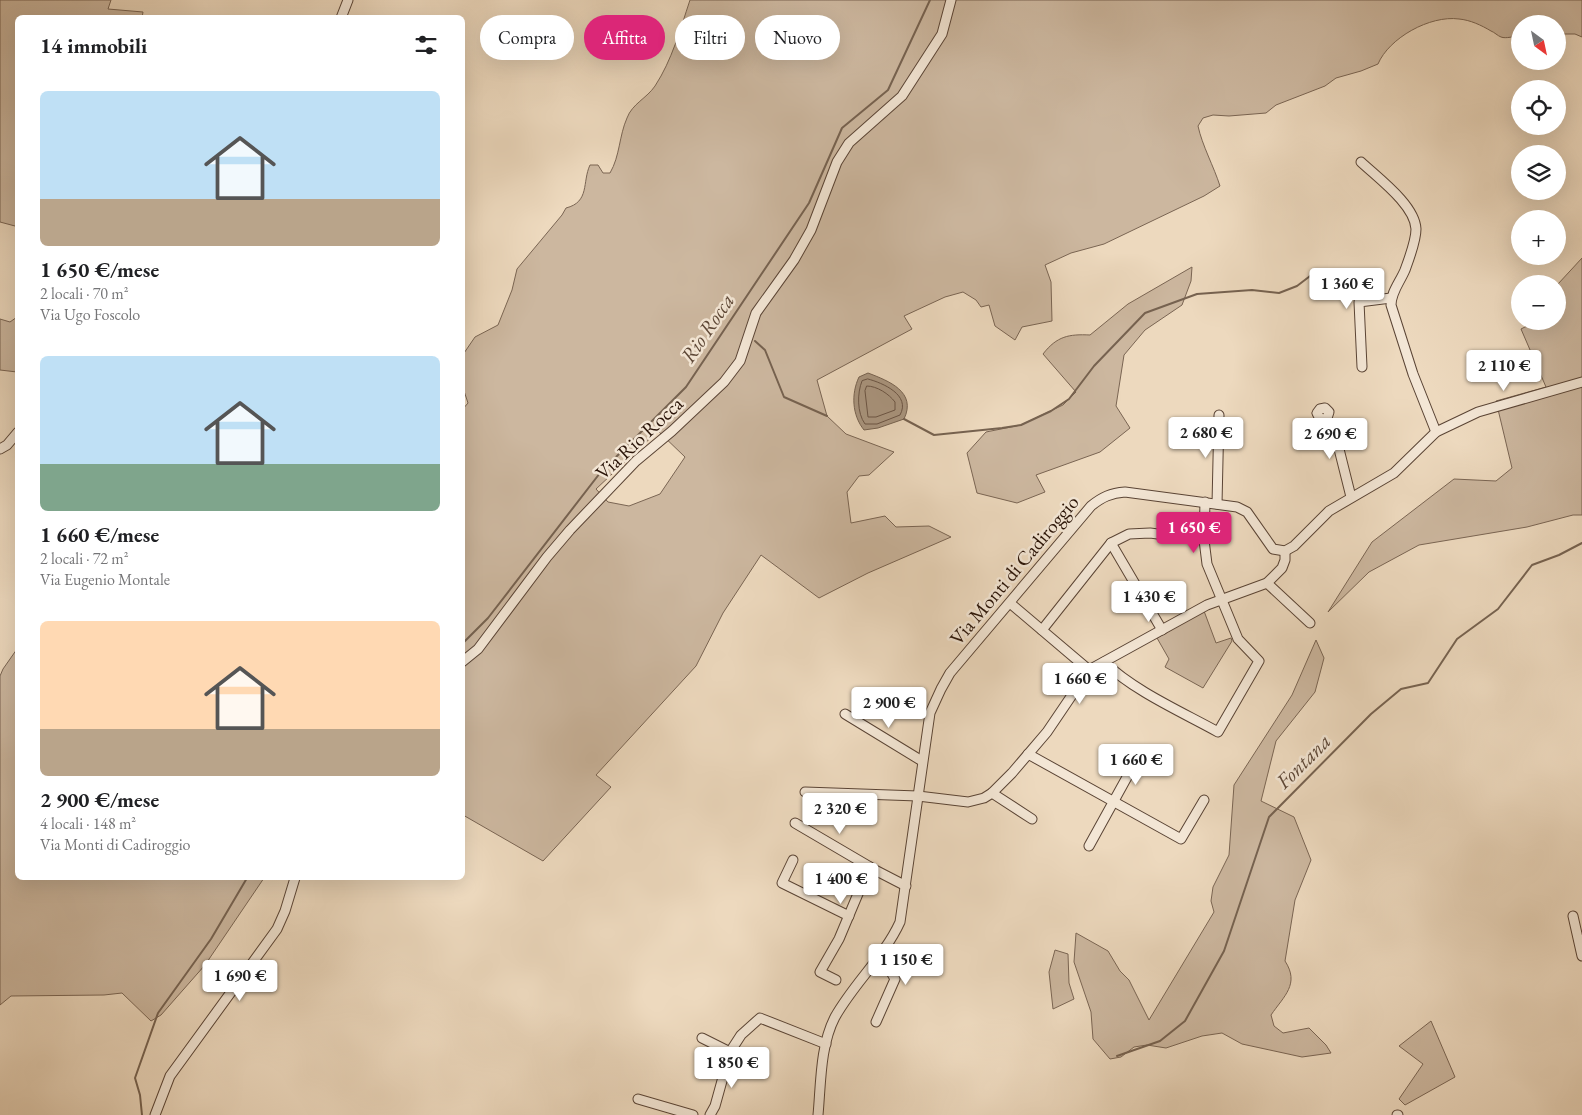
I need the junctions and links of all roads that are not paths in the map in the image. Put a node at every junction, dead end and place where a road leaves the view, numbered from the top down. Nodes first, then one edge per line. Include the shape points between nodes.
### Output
1 (348, 0) edge
2 (951, 0) edge
3 (342, 15) edge
4 (1361, 162) dead end
5 (1391, 298) junction
6 (1362, 367) dead end
7 (1582, 382) edge
8 (1219, 415) dead end
9 (1327, 418) dead end
10 (1436, 432) junction
11 (15, 436) edge
12 (0, 449) edge
13 (1351, 497) junction
14 (1205, 502) junction
15 (1217, 504) junction
16 (1204, 540) junction
17 (1111, 543) junction
18 (1285, 552) junction
19 (1267, 583) junction
20 (1221, 599) junction
21 (1010, 603) junction
22 (1310, 623) dead end
23 (1042, 630) junction
24 (1162, 630) junction
25 (465, 660) edge
26 (1104, 662) junction
27 (1089, 670) junction
28 (845, 714) dead end
29 (1028, 754) junction
30 (1137, 759) dead end
31 (922, 761) junction
32 (805, 792) dead end
33 (992, 793) junction
34 (918, 796) junction
35 (1204, 800) dead end
36 (1114, 801) junction
37 (1032, 819) dead end
38 (795, 823) dead end
39 (1089, 846) dead end
40 (792, 860) dead end
41 (870, 868) junction
42 (294, 880) edge
43 (906, 886) junction
44 (849, 916) junction
45 (1574, 916) dead end
46 (1582, 956) edge
47 (875, 962) junction
48 (836, 980) dead end
49 (876, 1022) dead end
50 (702, 1038) dead end
51 (826, 1044) junction
52 (730, 1052) junction
53 (638, 1099) dead end
54 (155, 1115) edge
55 (693, 1115) edge
56 (710, 1115) edge
57 (818, 1115) edge

1 - 3 street
2 - 25 street, Via Rio Rocca via 942,34 902,96 849,143 837,162 811,230 756,313 740,362 724,382 636,462 570,530 546,557 478,650
4 - 5 street via 1411,212 1416,229 1405,270
5 - 6 street via 1359,302
5 - 10 street
7 - 10 street via 1478,412
8 - 15 street
9 - 13 street
10 - 13 street via 1394,473
11 - 12 street
13 - 18 street via 1320,518
14 - 15 street, Via Monti di Cadiroggio
14 - 16 street
14 - 21 street, Via Monti di Cadiroggio via 1125,492 1113,492 1100,498
15 - 18 street, Via Monti di Cadiroggio via 1247,512 1273,549
16 - 17 street via 1150,533 1129,534
16 - 20 street via 1207,564
17 - 23 street
17 - 24 street
18 - 19 street via 1282,568
19 - 20 street
19 - 22 street
20 - 24 street
20 - 26 street via 1238,639 1259,661 1218,732 1139,688
21 - 23 street
21 - 31 street, Via Monti di Cadiroggio via 941,688 930,713
23 - 27 street
24 - 26 street
26 - 27 street
27 - 29 street
28 - 31 street
29 - 33 street
29 - 36 street
30 - 36 street
31 - 34 street, Via Monti di Cadiroggio
32 - 34 street
33 - 34 street via 968,802
33 - 37 street
34 - 43 street, Via Monti di Cadiroggio
35 - 36 street via 1182,839
36 - 39 street
38 - 41 street
40 - 44 street via 782,883
41 - 43 street
41 - 44 street
42 - 54 street via 277,929 170,1076
43 - 47 street, Via Monti di Cadiroggio via 900,922 888,946
44 - 48 street via 820,972
45 - 46 street
47 - 49 street via 892,972 895,980
47 - 51 street, Via Monti di Cadiroggio via 835,1018
50 - 52 street
51 - 52 street via 760,1018 741,1035
51 - 57 street, Via Monti di Cadiroggio
52 - 56 street
53 - 55 street

